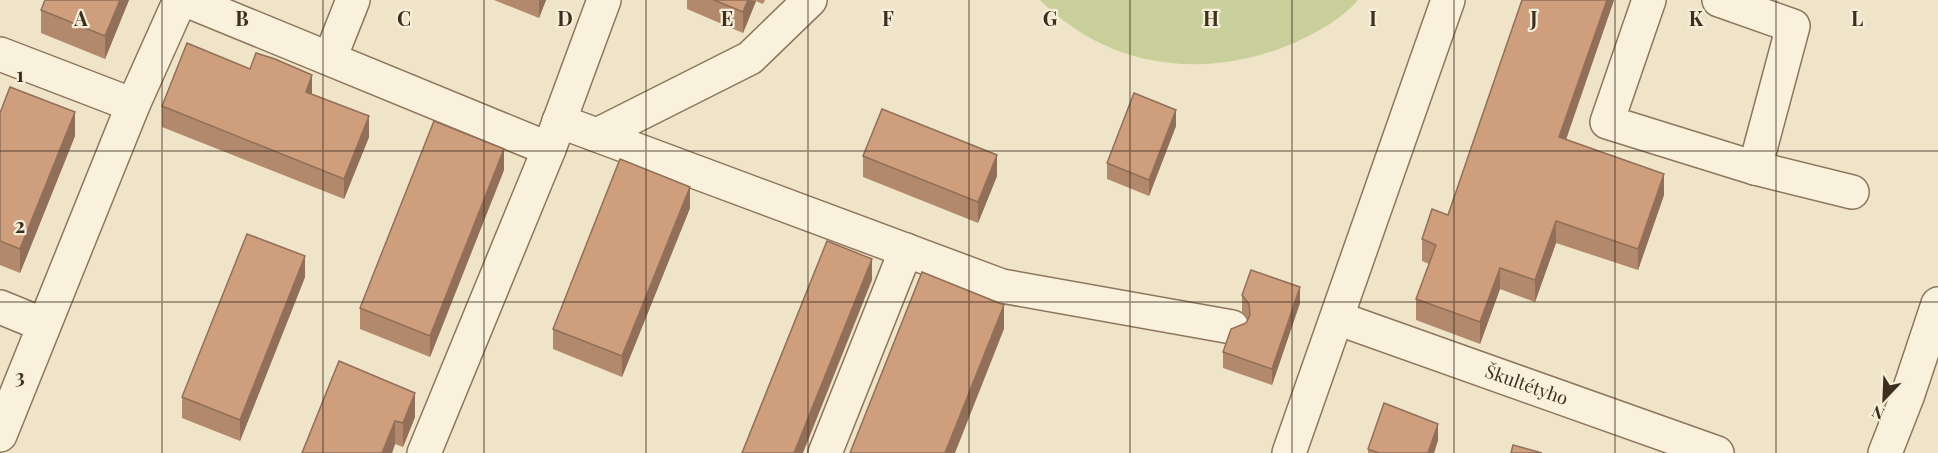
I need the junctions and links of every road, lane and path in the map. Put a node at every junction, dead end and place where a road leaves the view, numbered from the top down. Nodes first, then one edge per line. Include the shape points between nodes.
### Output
1 (180, 0) edge
2 (186, 0) edge
3 (353, 0) edge
4 (604, 0) edge
5 (810, 0) edge
6 (1448, 0) edge
7 (1649, 0) edge
8 (1719, 0) edge
9 (0, 54) edge
10 (330, 58) junction
11 (133, 105) junction
12 (554, 135) junction
13 (597, 135) junction
14 (1755, 168) junction
15 (1852, 192) dead end
16 (906, 250) junction
17 (1938, 304) edge
18 (0, 307) edge
19 (1336, 318) junction
20 (44, 325) junction
21 (1232, 327) edge
22 (0, 435) edge
23 (424, 453) edge
24 (825, 453) edge
25 (1289, 453) edge
26 (1717, 453) edge
27 (1885, 453) edge

1 - 11 street
2 - 10 street
3 - 10 street
4 - 12 street
5 - 13 street via 750,58
6 - 19 street
7 - 14 street via 1608,122
8 - 14 street via 1793,26
9 - 11 street
10 - 12 street
11 - 20 street
12 - 13 street
12 - 23 street
13 - 16 street
14 - 15 street
16 - 21 street via 1002,286
16 - 24 street
17 - 27 street
18 - 20 street
19 - 25 street
19 - 26 street, Škultétyho
20 - 22 street

